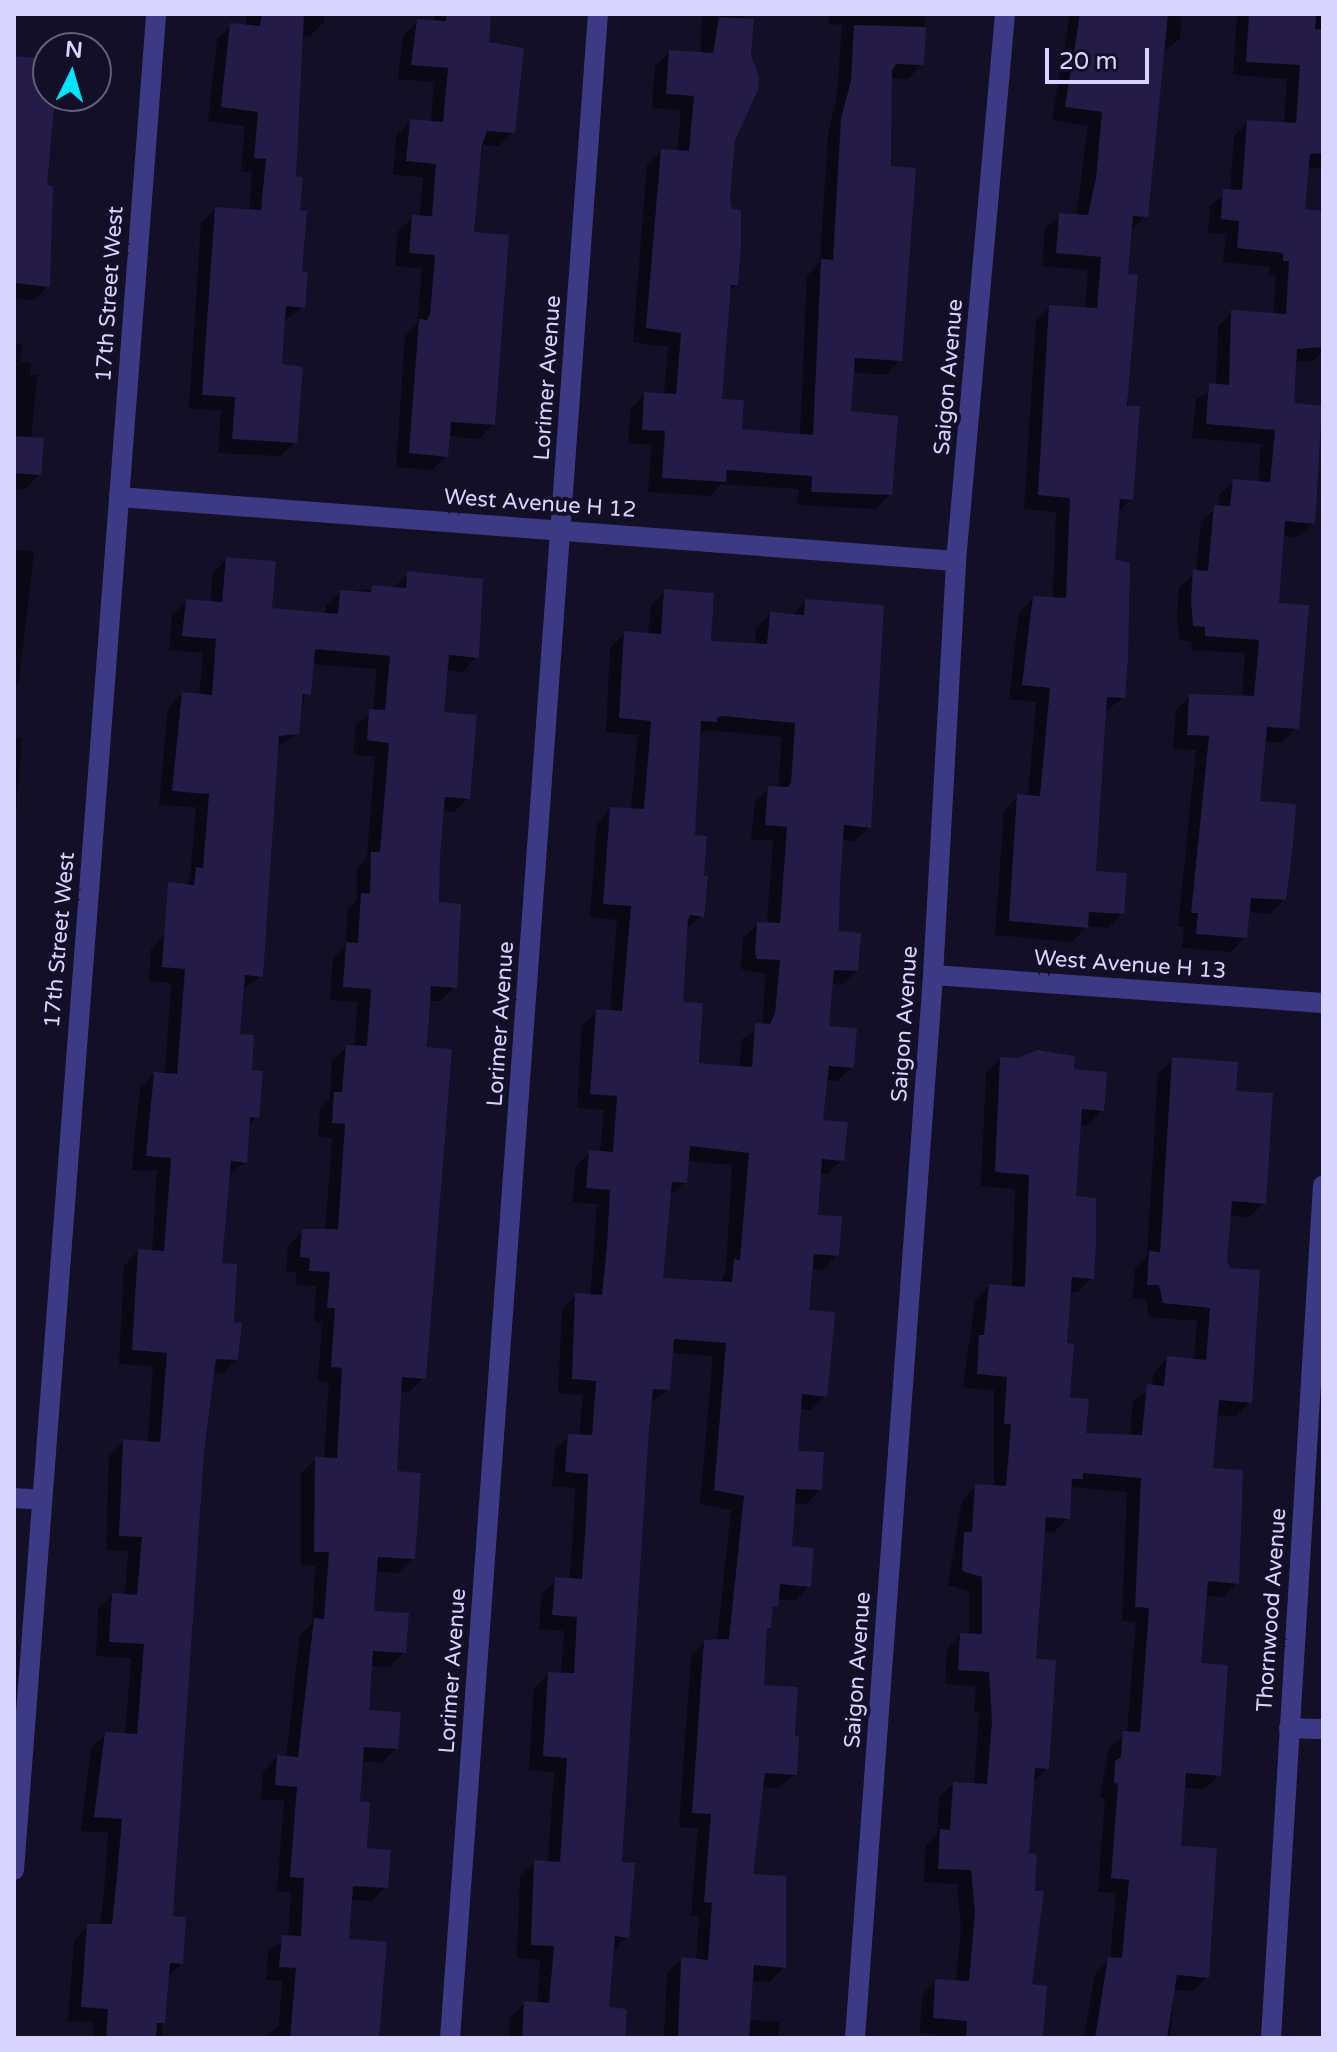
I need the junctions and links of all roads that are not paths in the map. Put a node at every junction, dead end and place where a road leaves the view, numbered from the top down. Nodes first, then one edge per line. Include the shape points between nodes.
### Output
1 (156, 14) edge
2 (598, 14) edge
3 (1005, 14) edge
4 (119, 497) junction
5 (561, 529) junction
6 (956, 561) junction
7 (933, 975) junction
8 (1323, 1003) edge
9 (1323, 1186) edge
10 (14, 1498) edge
11 (40, 1500) junction
12 (1289, 1728) junction
13 (1323, 1729) edge
14 (14, 1870) edge
15 (450, 2038) edge
16 (855, 2038) edge
17 (1271, 2038) edge

1 - 4 street, 17th Street West
2 - 5 street, Lorimer Avenue
3 - 6 street, Saigon Avenue
4 - 5 street, West Avenue H 12
4 - 11 street, 17th Street West
5 - 6 street, West Avenue H 12
5 - 15 street, Lorimer Avenue
6 - 7 street, Saigon Avenue
7 - 8 street, West Avenue H 13
7 - 16 street, Saigon Avenue
9 - 12 street, Thornwood Avenue
10 - 11 street
11 - 14 street, 17th Street West
12 - 13 street
12 - 17 street, Thornwood Avenue

